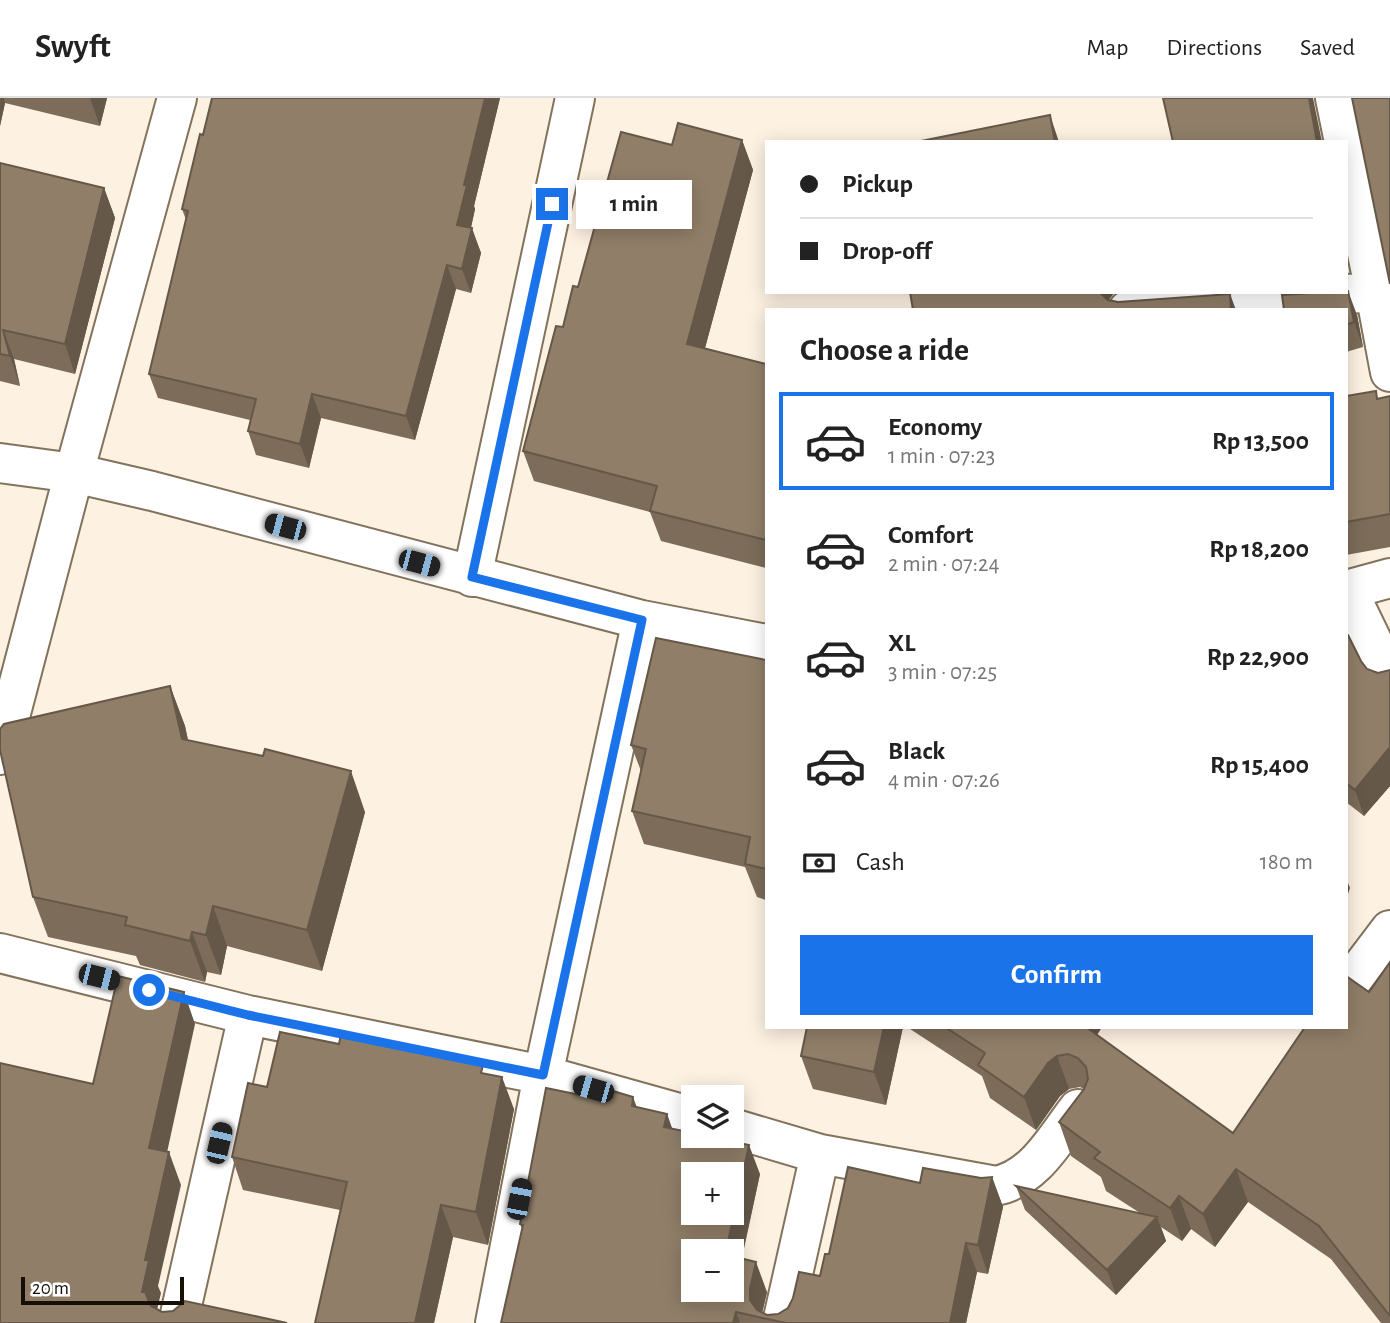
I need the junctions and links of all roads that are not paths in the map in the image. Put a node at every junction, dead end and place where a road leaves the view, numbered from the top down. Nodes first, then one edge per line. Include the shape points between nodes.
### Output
1 (177, 98) edge
2 (575, 98) edge
3 (1335, 98) edge
4 (1344, 140) edge
5 (1348, 162) edge
6 (1375, 292) junction
7 (1348, 294) edge
8 (1348, 294) edge
9 (1155, 308) edge
10 (1390, 372) edge
11 (0, 463) edge
12 (74, 473) junction
13 (472, 577) junction
14 (1390, 578) edge
15 (1348, 589) edge
16 (1348, 591) edge
17 (642, 620) junction
18 (765, 644) edge
19 (1390, 678) edge
20 (0, 755) edge
21 (1390, 930) edge
22 (0, 953) edge
23 (1348, 985) edge
24 (248, 1015) junction
25 (543, 1075) junction
26 (1078, 1109) edge
27 (681, 1115) edge
28 (744, 1132) edge
29 (820, 1154) junction
30 (178, 1323) edge
31 (495, 1323) edge
32 (782, 1323) edge

1 - 12 street
2 - 13 street
3 - 4 street
5 - 6 street
6 - 7 street
6 - 10 street
8 - 9 street
11 - 12 street
12 - 13 street
12 - 20 street
13 - 17 street
14 - 15 street
16 - 19 street
17 - 18 street
17 - 25 street
21 - 23 street
22 - 24 street
24 - 25 street
24 - 30 street
25 - 27 street
25 - 31 street
26 - 29 street via 1034,1167 996,1186
28 - 29 street
29 - 32 street

